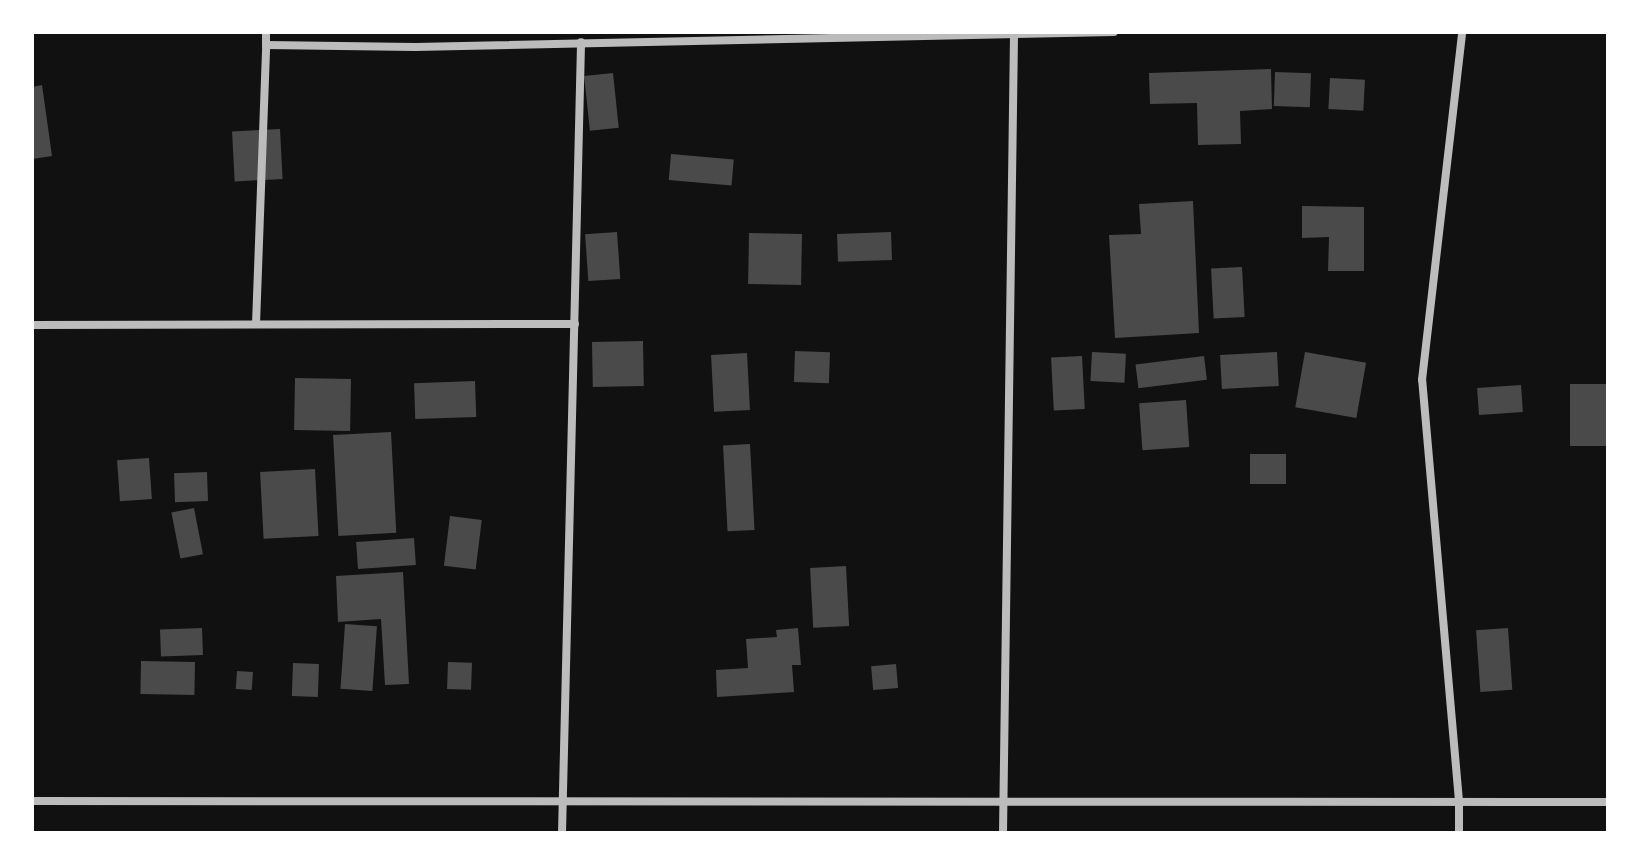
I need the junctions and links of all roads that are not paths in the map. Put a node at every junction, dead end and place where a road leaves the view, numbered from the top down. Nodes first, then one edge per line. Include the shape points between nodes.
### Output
1 (266, 32) edge
2 (1114, 32) edge
3 (1462, 32) edge
4 (1014, 34) edge
5 (581, 42) junction
6 (266, 45) junction
7 (256, 324) junction
8 (575, 324) junction
9 (32, 325) edge
10 (32, 801) edge
11 (563, 801) junction
12 (1003, 801) junction
13 (1459, 801) junction
14 (1608, 802) edge
15 (562, 833) edge
16 (1003, 833) edge
17 (1459, 833) edge

1 - 6 street
2 - 4 street
3 - 13 street via 1422,380
4 - 5 street
4 - 12 street
5 - 6 street
5 - 8 street
6 - 7 street
7 - 8 street
7 - 9 street
8 - 11 street
10 - 11 street
11 - 12 street
11 - 15 street
12 - 13 street
12 - 16 street
13 - 14 street
13 - 17 street

